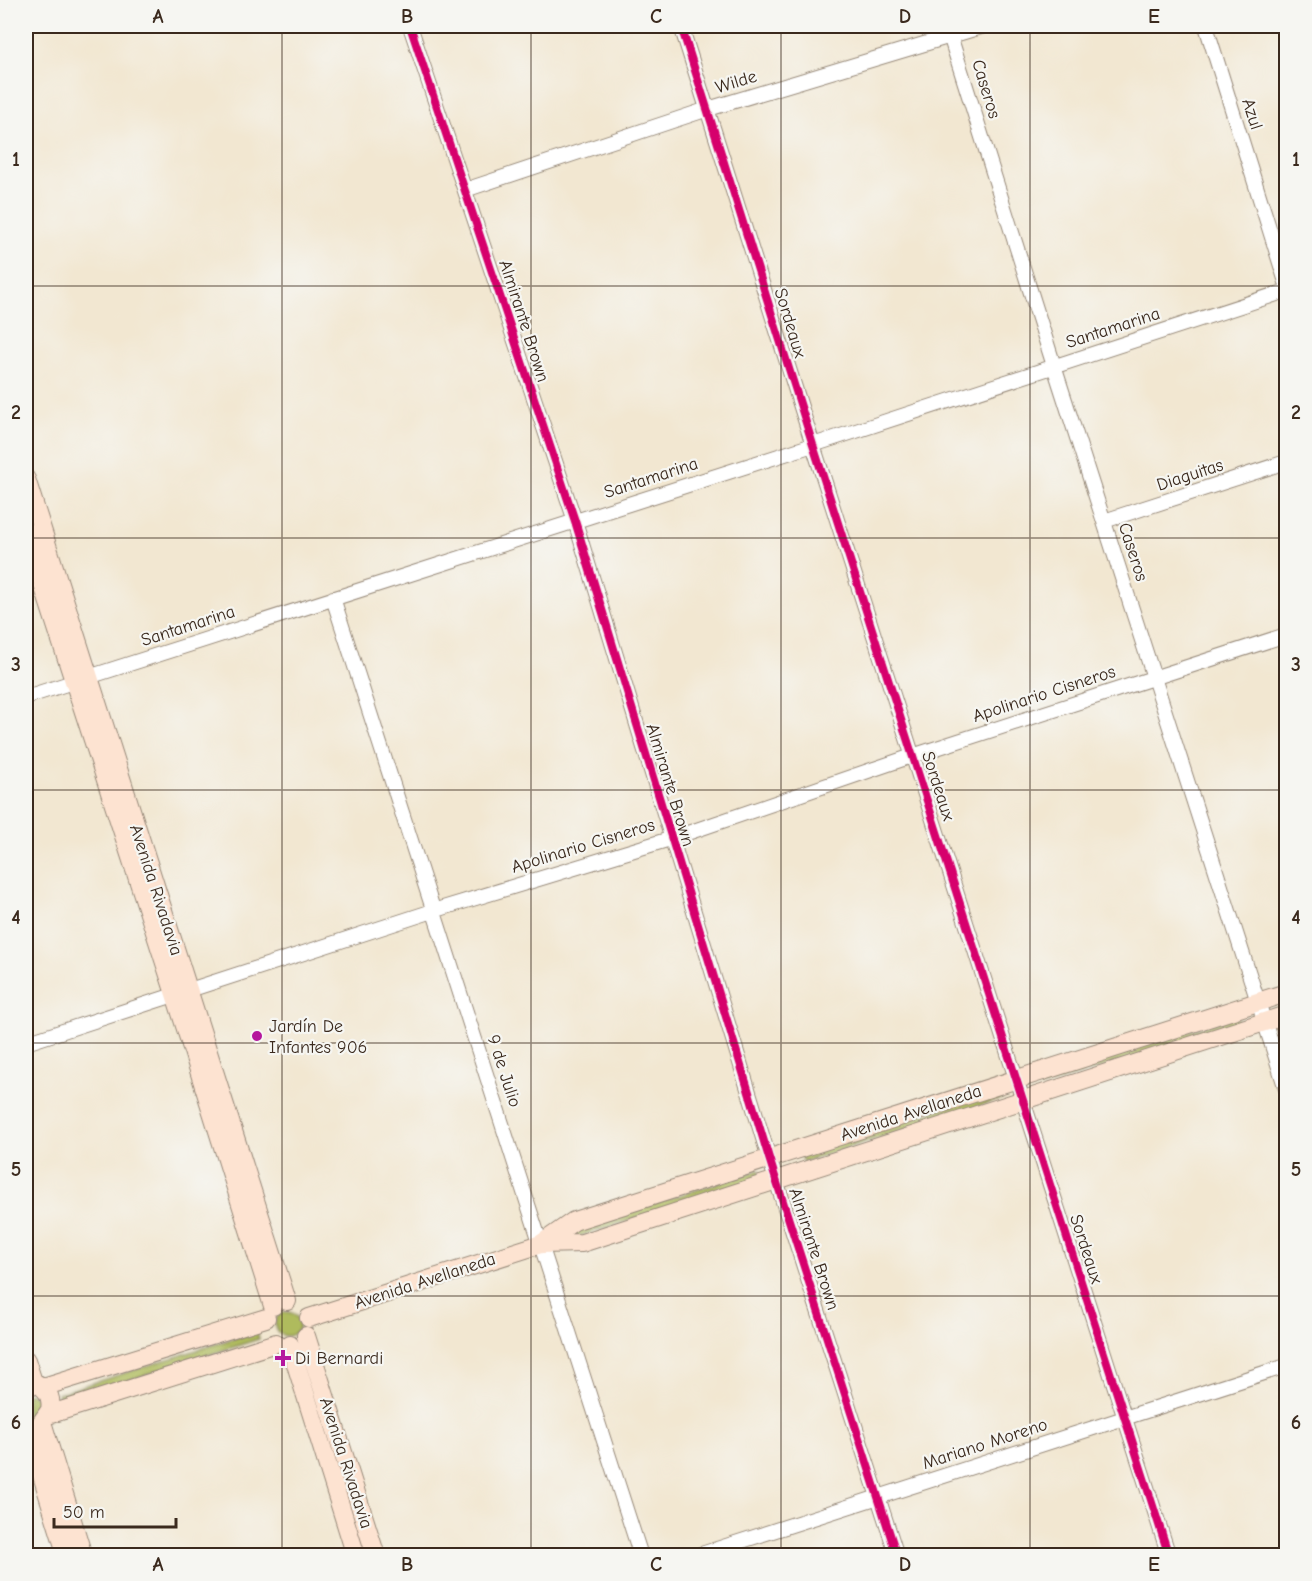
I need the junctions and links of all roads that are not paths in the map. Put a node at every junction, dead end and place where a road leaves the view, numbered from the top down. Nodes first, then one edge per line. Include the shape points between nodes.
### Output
1 (410, 26) edge
2 (681, 26) edge
3 (984, 26) edge
4 (1206, 26) edge
5 (948, 31) edge
6 (708, 109) junction
7 (465, 190) junction
8 (1287, 282) edge
9 (1287, 291) edge
10 (1054, 366) junction
11 (813, 445) junction
12 (1287, 462) edge
13 (26, 479) edge
14 (575, 521) junction
15 (1104, 521) junction
16 (26, 532) edge
17 (333, 598) junction
18 (1287, 634) edge
19 (1154, 677) junction
20 (81, 679) junction
21 (26, 697) edge
22 (912, 756) junction
23 (670, 839) junction
24 (433, 911) junction
25 (181, 992) junction
26 (1287, 993) edge
27 (1259, 1002) junction
28 (1287, 1015) edge
29 (1265, 1022) junction
30 (26, 1043) edge
31 (1016, 1080) junction
32 (1287, 1089) edge
33 (1023, 1100) junction
34 (769, 1158) junction
35 (776, 1180) junction
36 (541, 1244) junction
37 (275, 1308) junction
38 (308, 1327) junction
39 (283, 1344) junction
40 (26, 1360) edge
41 (1287, 1366) edge
42 (34, 1384) edge
43 (1125, 1418) junction
44 (36, 1423) edge
45 (878, 1497) junction
46 (67, 1556) edge
47 (83, 1556) edge
48 (356, 1556) edge
49 (376, 1556) edge
50 (640, 1556) edge
51 (695, 1556) edge
52 (897, 1556) edge
53 (1169, 1556) edge

1 - 7 street, Almirante Brown
2 - 6 street, Sordeaux
3 - 5 street, Wilde
4 - 8 street, Azul
5 - 6 street, Wilde
5 - 10 street, Caseros
6 - 7 street, Wilde
6 - 11 street, Sordeaux
7 - 14 street, Almirante Brown
9 - 10 street, Santamarina
10 - 11 street, Santamarina
10 - 15 street, Caseros
11 - 14 street, Santamarina
11 - 22 street, Sordeaux
12 - 15 street, Diaguitas
13 - 20 main road, Avenida Rivadavia
14 - 17 street, Santamarina
14 - 23 street, Almirante Brown
15 - 19 street, Caseros
16 - 20 main road, Avenida Rivadavia
17 - 20 street, Santamarina
17 - 24 street, 9 de Julio
18 - 19 street, Apolinario Cisneros
19 - 22 street, Apolinario Cisneros
19 - 27 street, Caseros
20 - 21 street, Santamarina
20 - 25 main road, Avenida Rivadavia
22 - 23 street, Apolinario Cisneros
22 - 31 street, Sordeaux
23 - 24 street, Apolinario Cisneros
23 - 34 street, Almirante Brown
24 - 25 street, Apolinario Cisneros
24 - 36 street, 9 de Julio
25 - 30 street, Apolinario Cisneros
25 - 37 main road, Avenida Rivadavia
26 - 27 main road, Avenida Avellaneda
27 - 29 street, Caseros
27 - 31 main road, Avenida Avellaneda
28 - 29 main road, Avenida Avellaneda
29 - 32 street, Caseros
29 - 33 main road, Avenida Avellaneda
31 - 33 street, Sordeaux
31 - 34 main road, Avenida Avellaneda
33 - 35 main road, Avenida Avellaneda
33 - 43 street, Sordeaux
34 - 35 street, Almirante Brown
34 - 36 main road, Avenida Avellaneda via 574,1221
35 - 36 main road, Avenida Avellaneda via 582,1243
35 - 45 street, Almirante Brown
36 - 38 main road, Avenida Avellaneda
36 - 50 street, 9 de Julio
37 - 38 main road via 301,1306
37 - 39 main road via 266,1330
37 - 42 main road
38 - 39 main road via 299,1342
38 - 49 main road, Avenida Rivadavia
39 - 44 main road
39 - 48 main road, Avenida Rivadavia
40 - 42 main road
41 - 43 street, Mariano Moreno
42 - 44 main road via 51,1400
43 - 45 street, Mariano Moreno
43 - 53 street, Sordeaux
44 - 46 main road
44 - 47 main road
45 - 51 street, Mariano Moreno
45 - 52 street, Almirante Brown

